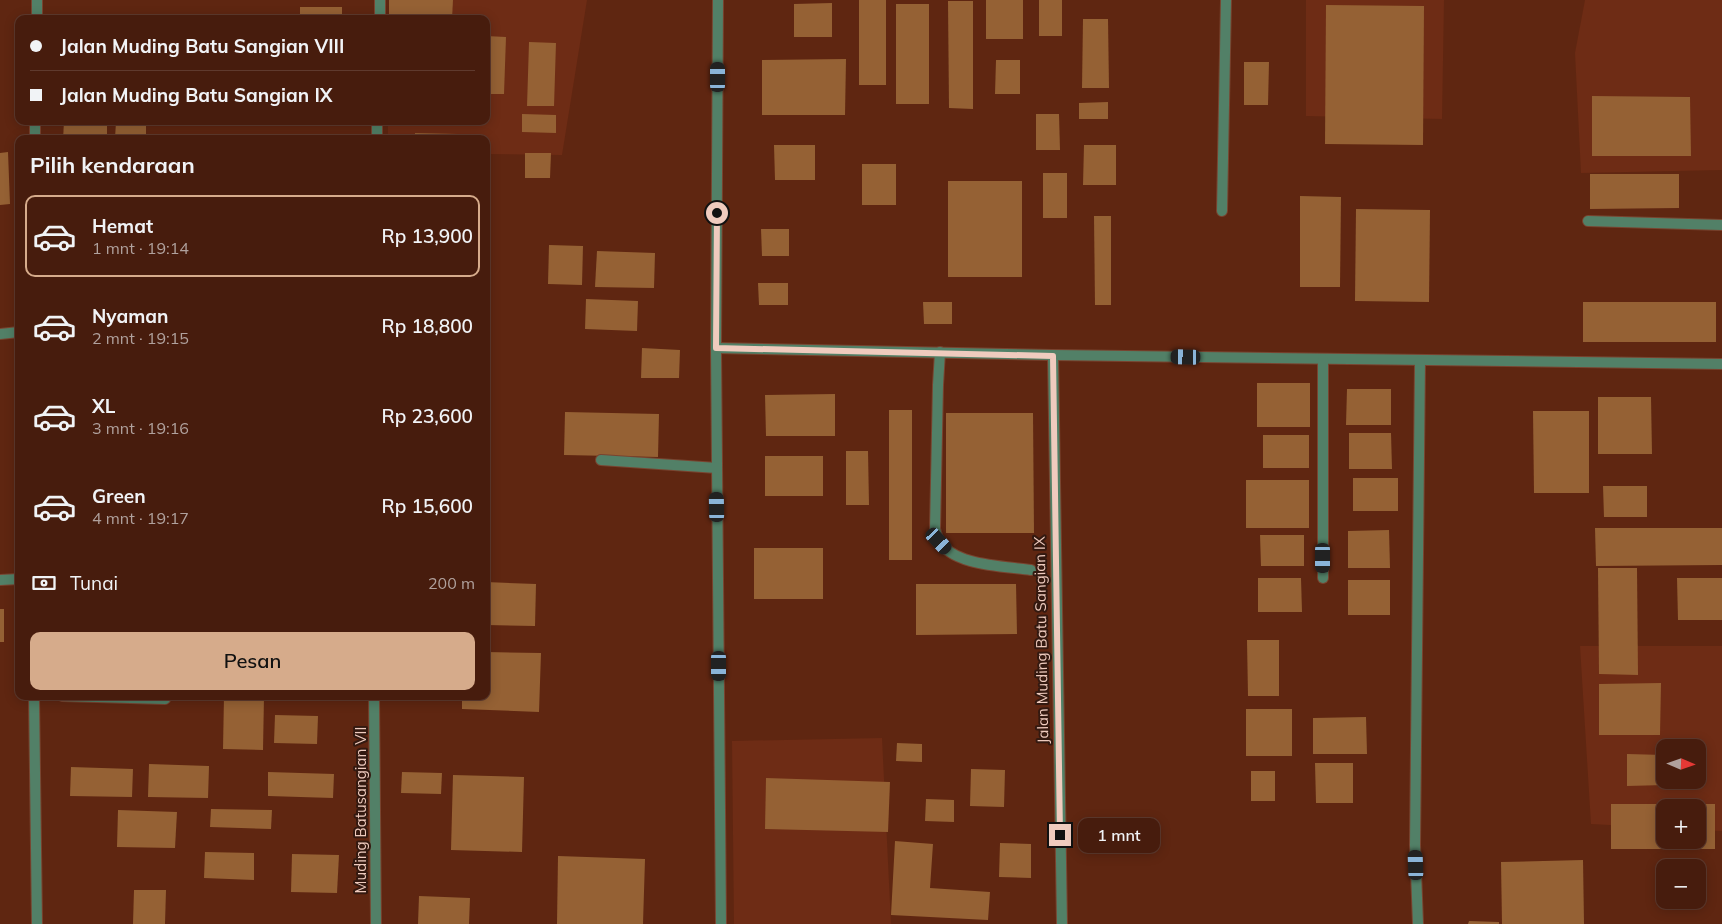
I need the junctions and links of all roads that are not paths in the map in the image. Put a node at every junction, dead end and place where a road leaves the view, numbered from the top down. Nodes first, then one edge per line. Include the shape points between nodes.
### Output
1 (37, 0) edge
2 (380, 0) edge
3 (718, 0) edge
4 (1226, 0) edge
5 (37, 15) edge
6 (380, 15) edge
7 (1222, 211) dead end
8 (1588, 221) dead end
9 (1722, 225) edge
10 (15, 332) edge
11 (0, 334) edge
12 (716, 348) junction
13 (940, 352) junction
14 (1053, 356) junction
15 (1323, 360) junction
16 (1420, 361) junction
17 (1722, 364) edge
18 (601, 460) dead end
19 (717, 468) junction
20 (1031, 570) dead end
21 (1323, 578) dead end
22 (15, 579) edge
23 (0, 580) edge
24 (34, 700) edge
25 (374, 700) edge
26 (37, 924) edge
27 (376, 924) edge
28 (721, 924) edge
29 (1062, 924) edge
30 (1418, 924) edge

1 - 5 street
2 - 6 street
3 - 12 street
4 - 7 street
8 - 9 street
10 - 11 street
12 - 13 street
12 - 19 street
13 - 14 street
13 - 20 street via 935,529 939,541 949,552 969,562
14 - 15 street
14 - 29 street, Jalan Muding Batu Sangian IX
15 - 16 street
15 - 21 street
16 - 17 street
16 - 30 street via 1415,835
18 - 19 street
19 - 28 street
22 - 23 street
24 - 26 street
25 - 27 street, Muding Batusangian VII

